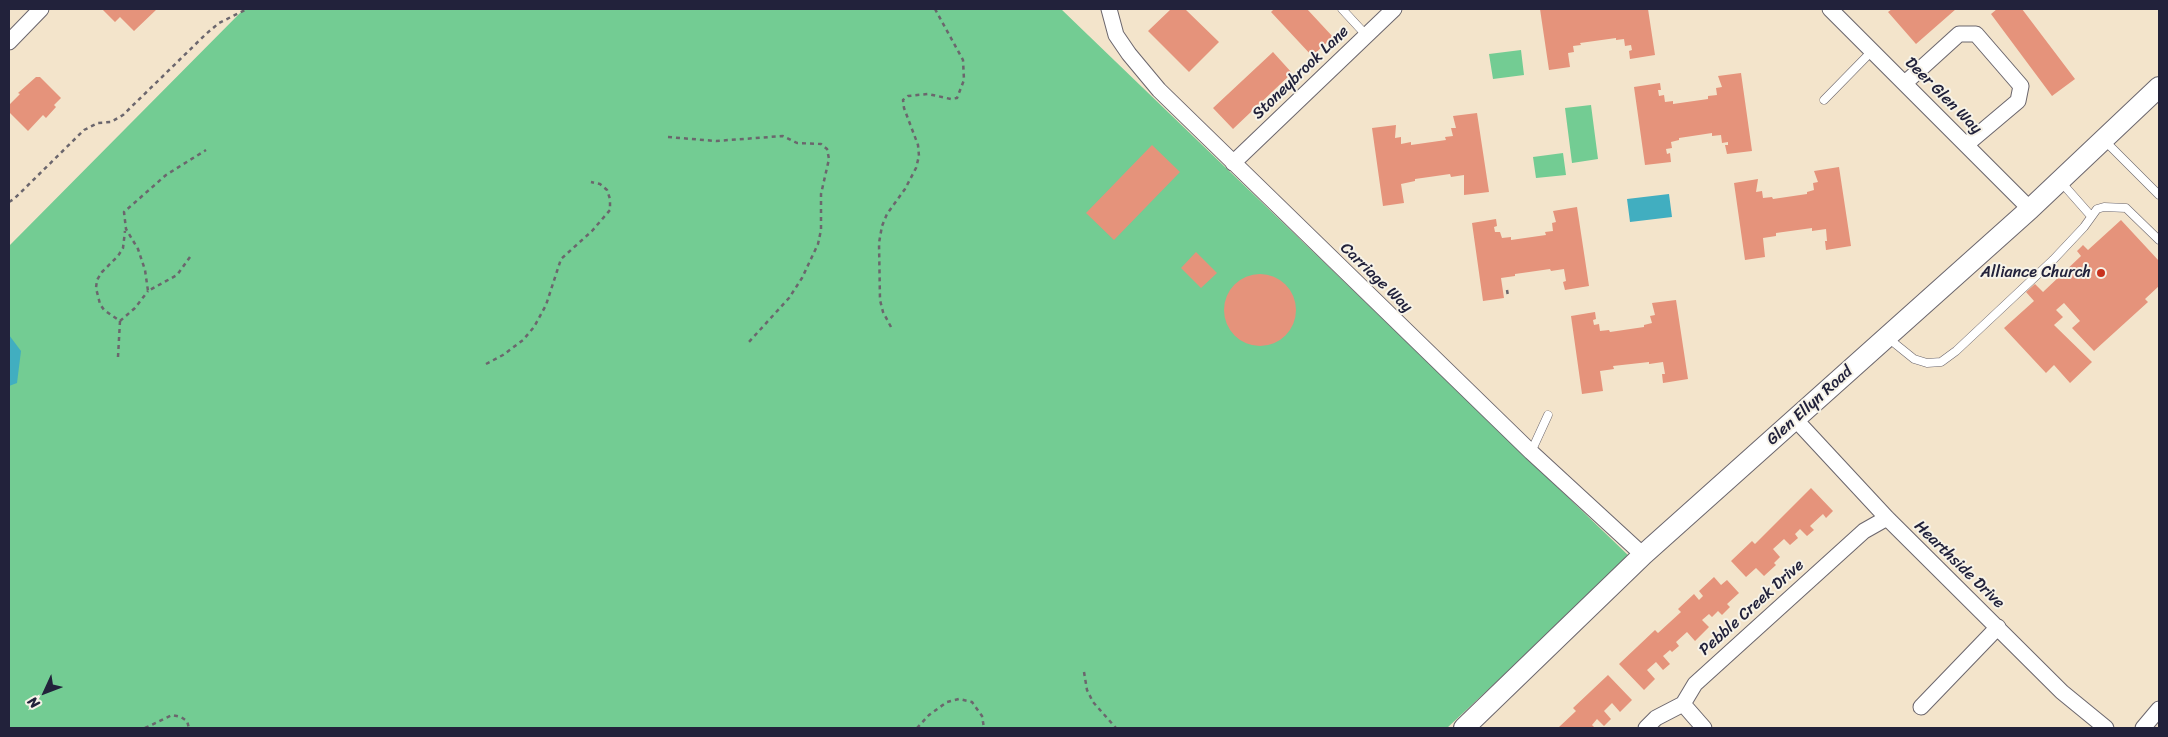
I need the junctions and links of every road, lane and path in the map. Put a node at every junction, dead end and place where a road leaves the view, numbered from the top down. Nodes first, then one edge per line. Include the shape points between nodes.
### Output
1 (41, 9) edge
2 (247, 9) edge
3 (934, 9) edge
4 (1109, 9) edge
5 (1342, 9) edge
6 (1394, 9) edge
7 (1830, 9) edge
8 (1366, 35) junction
9 (9, 42) edge
10 (1872, 51) junction
11 (1905, 83) junction
12 (2159, 87) edge
13 (1824, 100) dead end
14 (668, 137) dead end
15 (2103, 140) junction
16 (1967, 144) junction
17 (206, 150) dead end
18 (1233, 163) junction
19 (2060, 181) junction
20 (591, 182) dead end
21 (2158, 192) edge
22 (9, 202) edge
23 (2030, 209) junction
24 (2091, 216) junction
25 (126, 229) junction
26 (2159, 240) edge
27 (190, 257) dead end
28 (1507, 290) dead end
29 (148, 291) junction
30 (1508, 296) dead end
31 (120, 321) junction
32 (891, 327) dead end
33 (1887, 337) junction
34 (748, 343) dead end
35 (118, 357) dead end
36 (486, 364) dead end
37 (1548, 415) dead end
38 (1795, 419) junction
39 (1531, 452) junction
40 (1887, 518) junction
41 (1643, 554) junction
42 (1998, 628) junction
43 (1084, 672) dead end
44 (1683, 704) junction
45 (1921, 707) dead end
46 (2159, 709) edge
47 (145, 728) edge
48 (189, 728) edge
49 (917, 728) edge
50 (984, 728) edge
51 (1116, 728) edge
52 (1464, 728) edge
53 (1646, 728) edge
54 (1704, 728) edge
55 (2106, 728) edge
56 (2143, 728) edge

1 - 9 street
2 - 22 path via 219,23 206,34 124,115 84,130
3 - 32 path via 963,60 964,80 957,98 928,94 908,96 903,100 919,156 905,189 882,226 879,243 880,300
4 - 18 street, Carriage Way via 1116,35 1143,72
5 - 8 lane
6 - 8 street, Stoneybrook Lane
7 - 10 street, Deer Glen Way
8 - 18 street, Stoneybrook Lane
10 - 11 street, Deer Glen Way
10 - 13 lane
11 - 16 street, Deer Glen Way
11 - 16 street via 1960,34 1976,34 2022,86 2018,101
12 - 15 street, Glen Ellyn Road
14 - 34 path via 716,141 783,136 798,142 821,144 826,149 829,159 821,194 818,244 789,298
15 - 19 street, Glen Ellyn Road
15 - 21 lane
16 - 23 street, Deer Glen Way
17 - 25 path via 166,175 128,207 124,212
18 - 39 street, Carriage Way
19 - 23 street, Glen Ellyn Road
19 - 24 lane
20 - 36 path via 607,190 610,210 561,259 546,305 534,327 523,340
23 - 33 street, Glen Ellyn Road
24 - 26 lane via 2104,206 2126,208
24 - 33 lane via 2053,260 1956,351 1940,362 1914,359
25 - 29 path via 138,249
25 - 31 path via 123,248 97,280 96,288 104,310
27 - 29 path via 177,275
28 - 30 path
29 - 31 path
31 - 35 path
33 - 38 street, Glen Ellyn Road
37 - 39 lane
38 - 40 street, Hearthside Drive
38 - 41 street, Glen Ellyn Road
39 - 41 street, Carriage Way
40 - 42 street, Hearthside Drive
40 - 44 street, Pebble Creek Drive via 1864,530 1695,684
41 - 52 street, Glen Ellyn Road
42 - 45 street
42 - 55 street, Hearthside Drive via 2062,692
43 - 51 path via 1093,702
44 - 53 street via 1656,718
44 - 54 street
46 - 56 street
47 - 48 path via 172,716 187,721
49 - 50 path via 947,702 958,699 972,702 982,716

